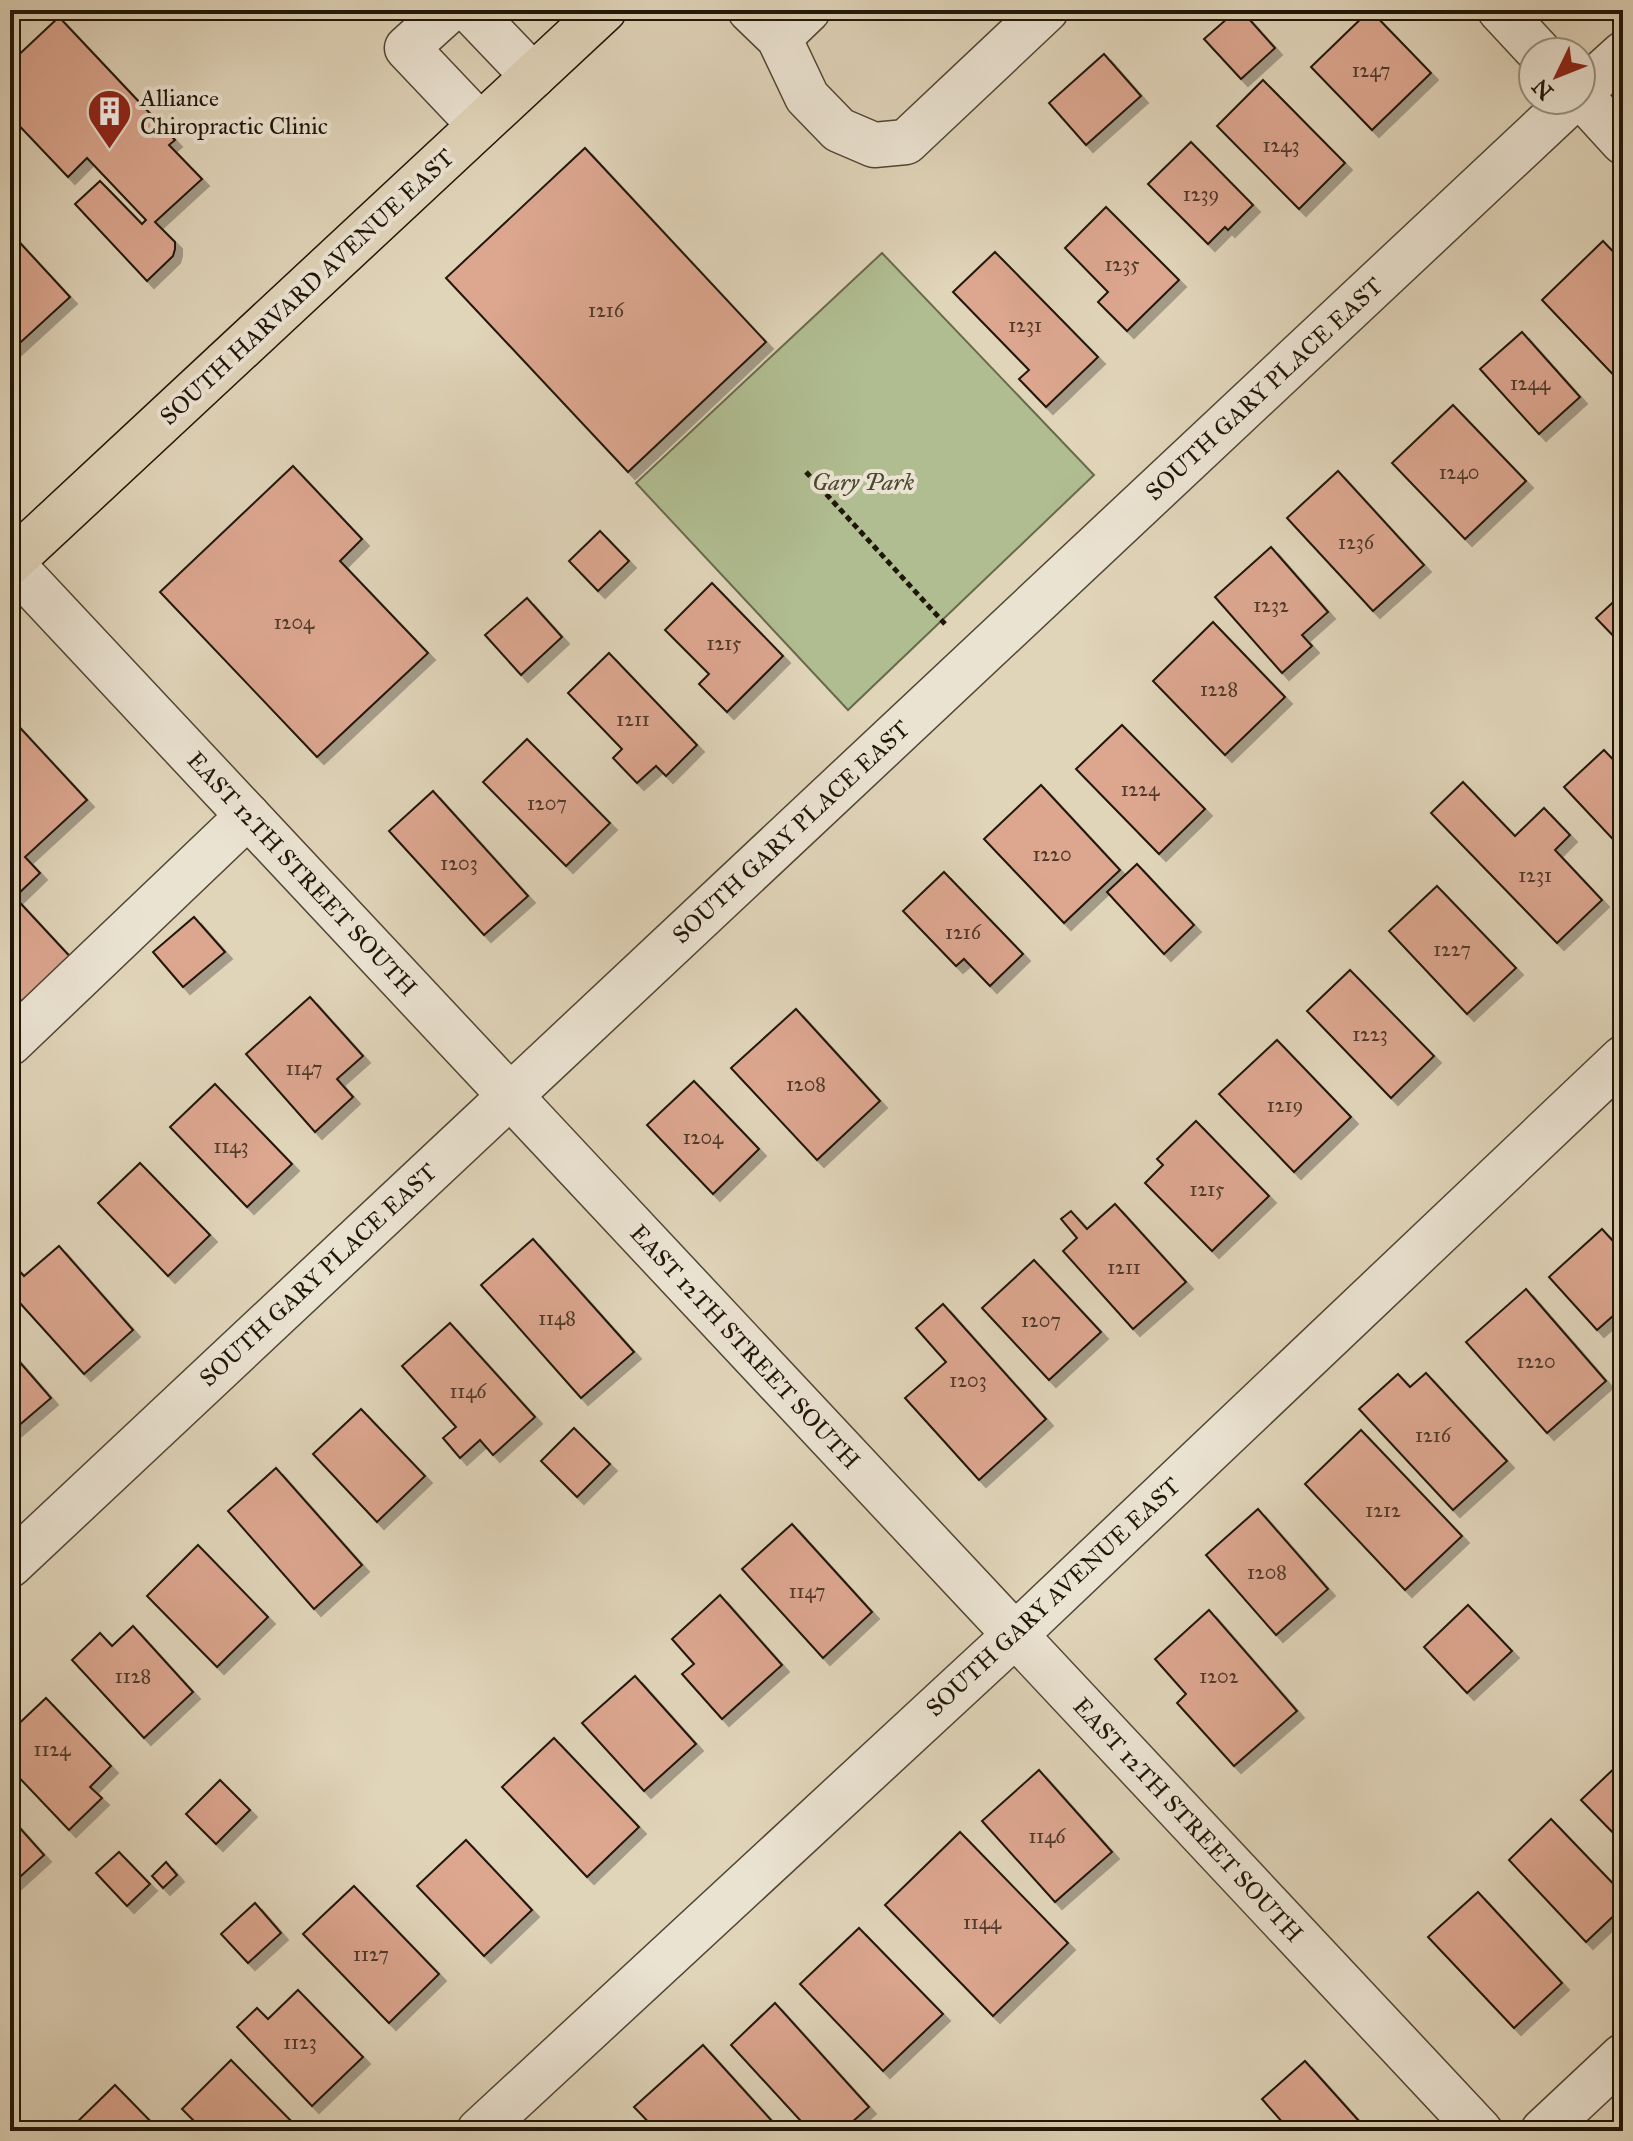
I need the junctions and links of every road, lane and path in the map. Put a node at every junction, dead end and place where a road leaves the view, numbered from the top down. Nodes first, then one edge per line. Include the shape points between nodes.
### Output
1 (449, 10) edge
2 (470, 10) edge
3 (604, 10) edge
4 (1046, 10) edge
5 (1500, 10) edge
6 (779, 19) edge
7 (1524, 36) edge
8 (1623, 54) edge
9 (533, 76) junction
10 (1597, 79) edge
11 (1597, 112) edge
12 (1555, 116) edge
13 (480, 125) junction
14 (1623, 142) edge
15 (806, 472) dead end
16 (10, 563) edge
17 (948, 628) dead end
18 (248, 816) junction
19 (10, 1043) edge
20 (1623, 1058) edge
21 (510, 1096) junction
22 (10, 1565) edge
23 (1015, 1635) junction
24 (1623, 2056) edge
25 (479, 2131) edge
26 (1480, 2131) edge
27 (1543, 2131) edge

1 - 13 street via 407,48
2 - 9 street
3 - 9 main road, SOUTH HARVARD AVENUE EAST
4 - 6 street via 906,142 874,145 839,130 807,97
5 - 7 street
8 - 10 street
9 - 13 main road, SOUTH HARVARD AVENUE EAST
11 - 14 street
12 - 21 street, SOUTH GARY PLACE EAST
13 - 16 main road, SOUTH HARVARD AVENUE EAST
15 - 17 path
16 - 18 street, EAST 12TH STREET SOUTH
18 - 19 street
18 - 21 street, EAST 12TH STREET SOUTH
20 - 23 street, SOUTH GARY AVENUE EAST
21 - 22 street, SOUTH GARY PLACE EAST
21 - 23 street, EAST 12TH STREET SOUTH
23 - 25 street, SOUTH GARY AVENUE EAST
23 - 26 street, EAST 12TH STREET SOUTH
24 - 27 street

